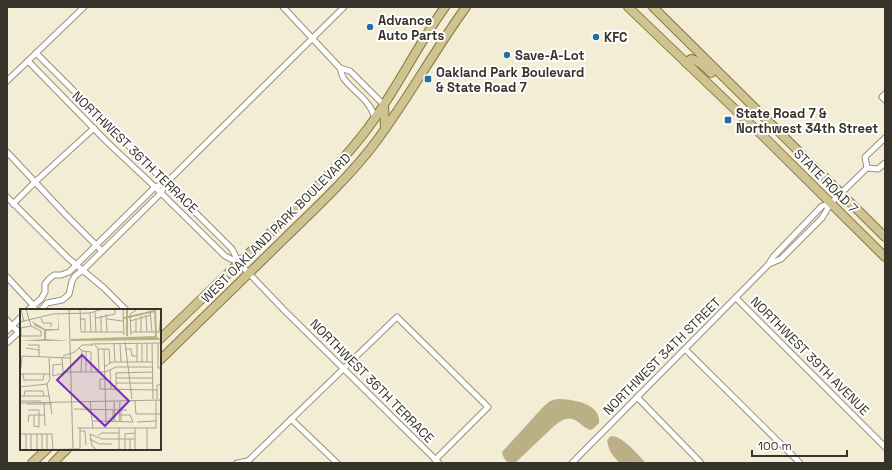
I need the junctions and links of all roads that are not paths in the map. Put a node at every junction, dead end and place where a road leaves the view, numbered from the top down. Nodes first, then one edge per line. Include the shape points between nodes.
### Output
1 (84, 7) edge
2 (283, 7) edge
3 (344, 7) edge
4 (445, 7) edge
5 (466, 7) edge
6 (628, 7) edge
7 (652, 7) edge
8 (312, 39) junction
9 (36, 53) junction
10 (28, 61) junction
11 (686, 63) junction
12 (340, 68) junction
13 (7, 81) edge
14 (885, 94) edge
15 (885, 100) edge
16 (384, 105) junction
17 (750, 105) junction
18 (375, 118) junction
19 (94, 128) junction
20 (385, 129) junction
21 (885, 138) edge
22 (7, 152) edge
23 (885, 163) edge
24 (867, 168) junction
25 (35, 182) junction
26 (166, 183) junction
27 (155, 187) junction
28 (161, 193) junction
29 (841, 193) junction
30 (7, 197) edge
31 (831, 203) junction
32 (13, 204) junction
33 (885, 237) edge
34 (96, 245) junction
35 (102, 251) junction
36 (885, 257) edge
37 (239, 263) junction
38 (77, 265) junction
39 (768, 265) junction
40 (83, 270) junction
41 (249, 274) junction
42 (7, 277) edge
43 (736, 298) junction
44 (34, 308) edge
45 (42, 309) edge
46 (125, 309) edge
47 (20, 318) edge
48 (7, 320) edge
49 (12, 326) junction
50 (7, 331) edge
51 (20, 331) edge
52 (164, 332) edge
53 (7, 343) edge
54 (685, 349) junction
55 (161, 359) edge
56 (344, 369) junction
57 (637, 397) junction
58 (291, 419) junction
59 (885, 447) edge
60 (46, 450) edge
61 (66, 450) edge
62 (437, 461) edge
63 (249, 462) edge
64 (32, 463) edge
65 (53, 463) edge
66 (237, 463) edge
67 (337, 463) edge
68 (572, 463) edge
69 (701, 463) edge
70 (800, 463) edge

1 - 9 street
2 - 8 street
3 - 8 street
4 - 16 main road, WEST OAKLAND PARK BOULEVARD
5 - 20 main road, WEST OAKLAND PARK BOULEVARD
6 - 11 main road, STATE ROAD 7
7 - 17 main road, STATE ROAD 7
8 - 12 street
8 - 26 street
9 - 10 street
9 - 26 street, NORTHWEST 36TH TERRACE
10 - 13 street
10 - 19 street, NORTHWEST 36TH TERRACE
11 - 17 main road via 691,59 701,63 736,98
11 - 31 main road, STATE ROAD 7
12 - 16 street via 350,71
12 - 18 street via 344,78 369,105
14 - 15 street via 882,97
16 - 18 main road, WEST OAKLAND PARK BOULEVARD
16 - 20 main road
17 - 29 main road, STATE ROAD 7
18 - 37 main road, WEST OAKLAND PARK BOULEVARD via 351,150
19 - 25 street
19 - 27 street, NORTHWEST 36TH TERRACE
20 - 41 main road, WEST OAKLAND PARK BOULEVARD via 334,190
21 - 24 street via 865,157
22 - 25 street
23 - 24 street, NORTHWEST 34TH STREET via 878,169
24 - 29 street, NORTHWEST 34TH STREET
25 - 32 street
25 - 34 street
26 - 27 street
26 - 28 street
26 - 37 street, NORTHWEST 36TH TERRACE via 232,249
27 - 28 street, NORTHWEST 36TH TERRACE
27 - 34 street
28 - 35 street
28 - 37 street, NORTHWEST 36TH TERRACE via 225,256
29 - 31 street, NORTHWEST 34TH STREET
29 - 33 main road, STATE ROAD 7
30 - 32 street
31 - 36 main road, STATE ROAD 7
31 - 39 street, NORTHWEST 34TH STREET via 822,206
31 - 39 street, NORTHWEST 34TH STREET via 822,218 781,259
32 - 38 street
34 - 35 street
34 - 38 street
35 - 40 street
37 - 41 street, NORTHWEST 36TH TERRACE
37 - 52 main road, WEST OAKLAND PARK BOULEVARD
38 - 40 street
38 - 44 street via 69,272 54,275 49,279 45,284 45,292
39 - 43 street, NORTHWEST 34TH STREET
40 - 45 street via 74,276 66,297 47,303
40 - 46 street
41 - 55 main road, WEST OAKLAND PARK BOULEVARD
41 - 56 street, NORTHWEST 36TH TERRACE
42 - 44 street
43 - 54 street, NORTHWEST 34TH STREET
43 - 59 street, NORTHWEST 39TH AVENUE
47 - 49 street
48 - 49 street
49 - 50 street
49 - 51 street
51 - 53 street
54 - 57 street, NORTHWEST 34TH STREET
54 - 70 street
56 - 58 street
56 - 62 street, NORTHWEST 36TH TERRACE
56 - 62 street via 397,317 488,407
57 - 68 street, NORTHWEST 34TH STREET
57 - 69 street
58 - 63 street
58 - 67 street
60 - 64 main road
61 - 65 main road
63 - 66 street

